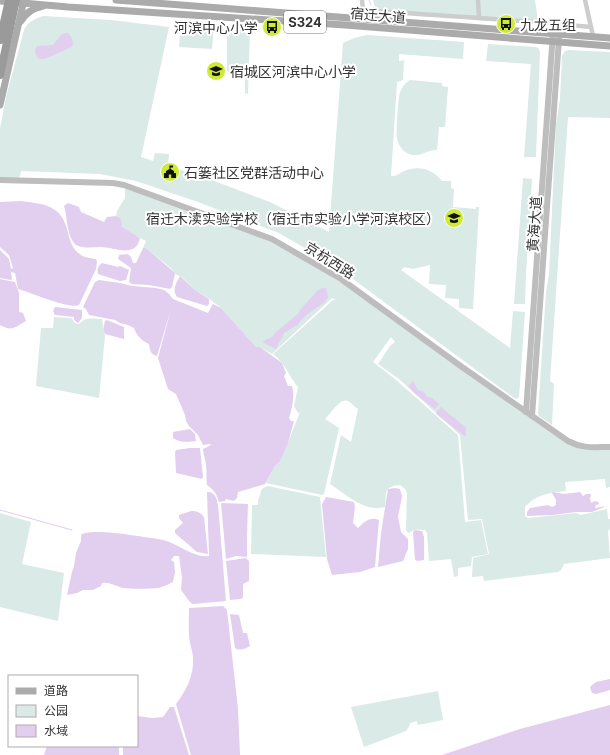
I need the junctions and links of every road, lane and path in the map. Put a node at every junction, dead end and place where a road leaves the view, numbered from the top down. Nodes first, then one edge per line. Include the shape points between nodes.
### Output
1 (116, 0) edge
2 (362, 0) edge
3 (478, 0) edge
4 (585, 0) edge
5 (21, 1) edge
6 (2, 2) edge
7 (54, 6) junction
8 (363, 10) junction
9 (479, 18) junction
10 (364, 19) junction
11 (18, 26) junction
12 (591, 27) junction
13 (556, 34) junction
14 (592, 36) junction
15 (610, 38) edge
16 (0, 40) edge
17 (556, 42) junction
18 (610, 46) edge
19 (0, 75) edge
20 (0, 105) edge
21 (0, 180) edge
22 (526, 412) junction
23 (532, 416) junction
24 (610, 447) edge

1 - 10 main road, 宿迁大道 / S324
2 - 8 street
3 - 9 street
4 - 12 street
5 - 6 main road, 宿迁大道 / S324
5 - 7 main road, 宿迁大道 / S324
5 - 11 main road
5 - 19 highway, bridge
6 - 16 highway, bridge
7 - 11 main road via 41,6 30,11
7 - 17 main road, 宿迁大道 / S324 via 337,24
8 - 9 street
8 - 10 street
9 - 12 street
10 - 13 main road, 宿迁大道 / S324
11 - 20 main road
12 - 14 street
13 - 14 main road, 宿迁大道 / S324
13 - 17 main road, 黄海大道
14 - 15 main road, 宿迁大道 / S324
17 - 18 main road, 宿迁大道 / S324
17 - 22 main road, 黄海大道
17 - 23 main road, 黄海大道
21 - 22 main road, 京杭西路 via 124,185 272,239 341,280
22 - 23 main road, 京杭西路
23 - 24 main road, 京杭西路 via 578,446

